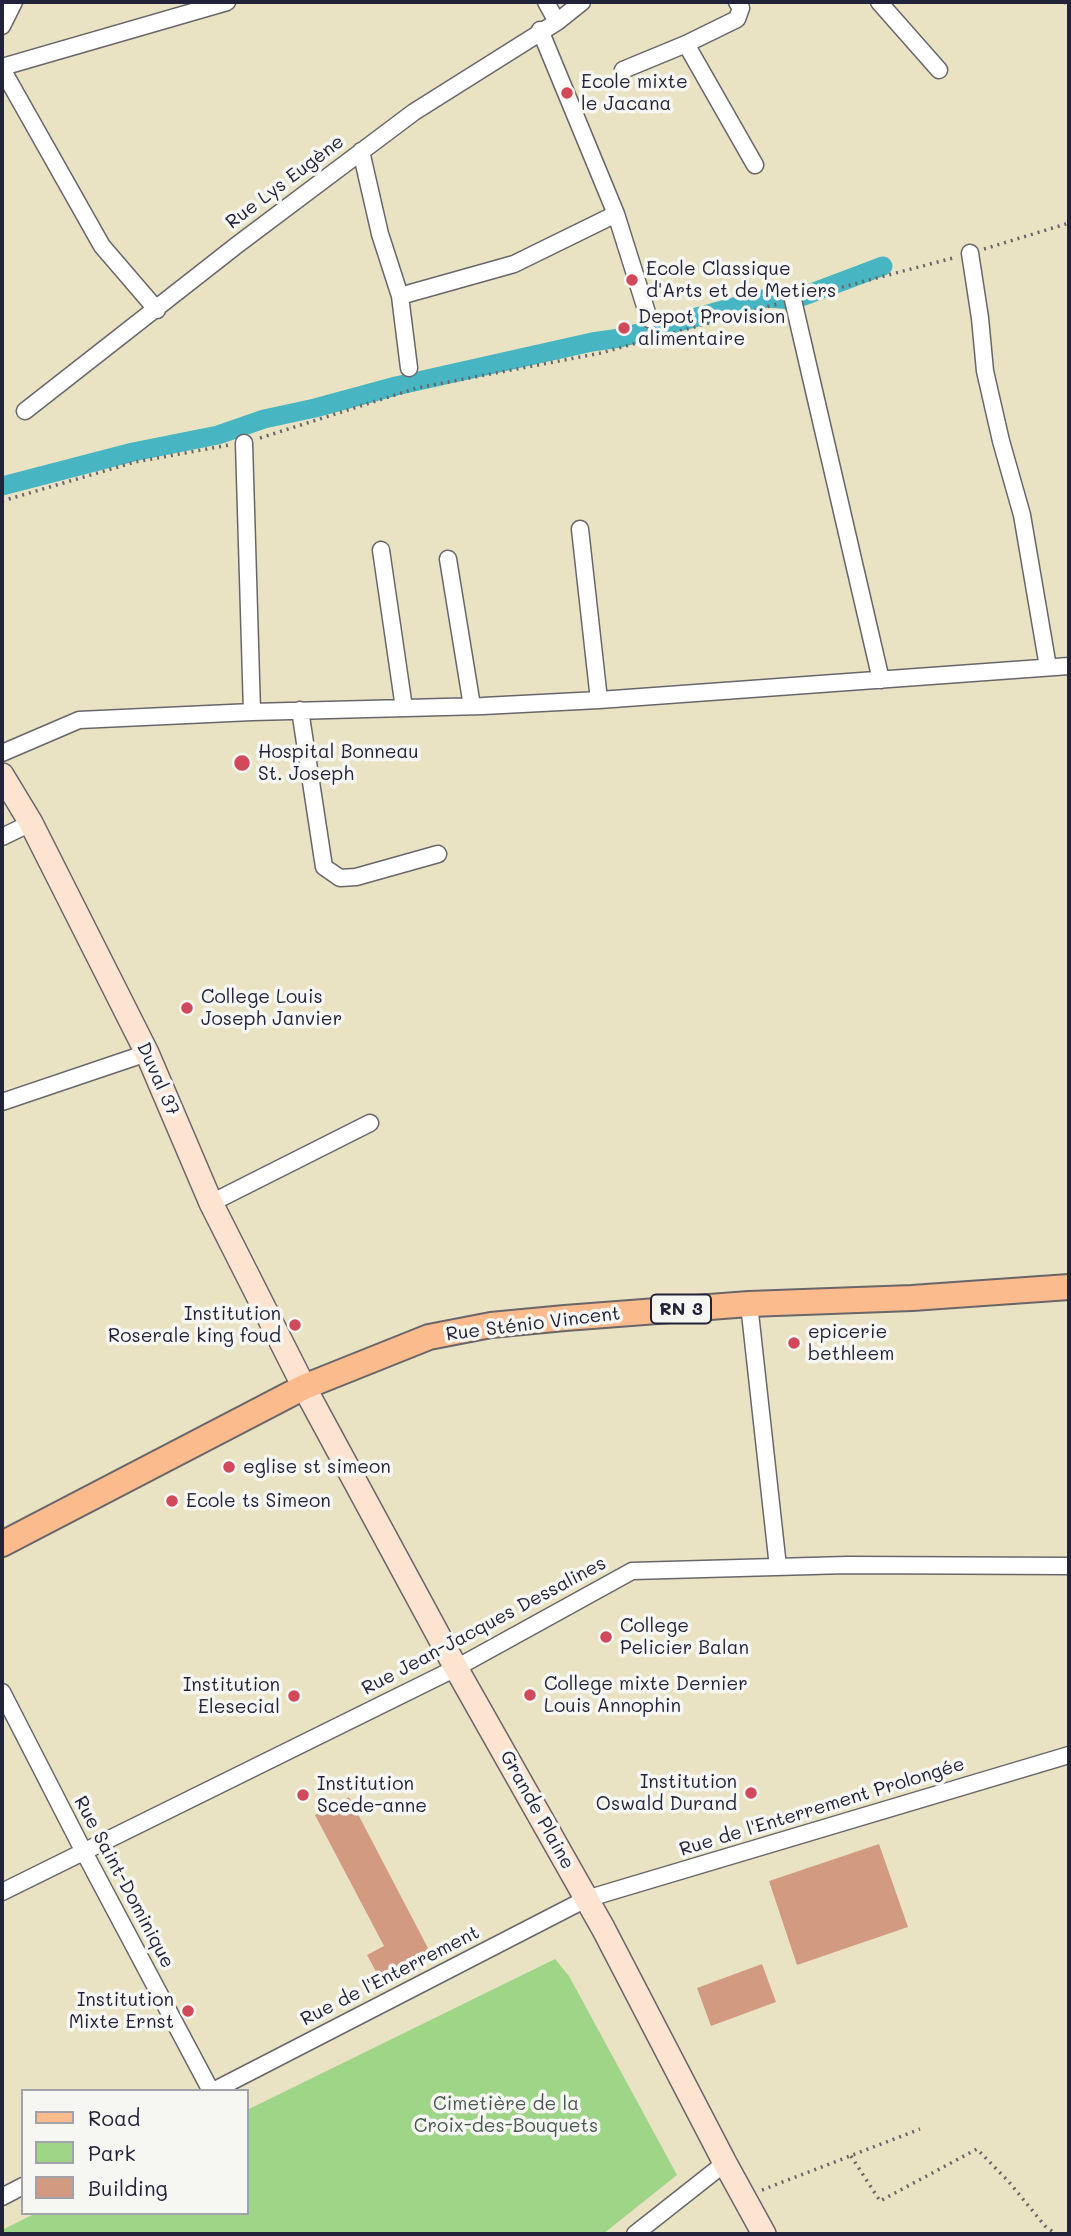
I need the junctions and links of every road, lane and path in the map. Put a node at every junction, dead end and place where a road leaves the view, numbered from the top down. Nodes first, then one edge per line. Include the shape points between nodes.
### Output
1 (13, 2) edge
2 (546, 2) edge
3 (582, 2) edge
4 (737, 2) edge
5 (879, 2) edge
6 (1065, 2) edge
7 (221, 3) edge
8 (1069, 8) edge
9 (556, 22) junction
10 (2, 26) edge
11 (540, 30) junction
12 (686, 44) junction
13 (2, 68) edge
14 (623, 69) dead end
15 (939, 70) dead end
16 (361, 151) junction
17 (755, 165) dead end
18 (616, 214) junction
19 (1069, 223) edge
20 (970, 253) junction
21 (400, 296) junction
22 (793, 300) junction
23 (158, 310) junction
24 (649, 319) dead end
25 (409, 368) dead end
26 (25, 411) dead end
27 (244, 443) junction
28 (2, 501) edge
29 (580, 529) dead end
30 (381, 551) dead end
31 (448, 559) dead end
32 (1069, 666) edge
33 (1048, 667) junction
34 (880, 680) junction
35 (599, 700) junction
36 (472, 706) junction
37 (404, 708) junction
38 (300, 710) junction
39 (252, 712) junction
40 (2, 752) edge
41 (2, 775) edge
42 (31, 823) junction
43 (2, 837) edge
44 (438, 855) dead end
45 (147, 1053) junction
46 (2, 1102) edge
47 (370, 1123) dead end
48 (211, 1203) junction
49 (1069, 1287) edge
50 (750, 1304) junction
51 (304, 1387) junction
52 (2, 1544) edge
53 (1069, 1566) edge
54 (778, 1567) junction
55 (456, 1668) junction
56 (2, 1692) edge
57 (1069, 1755) edge
58 (84, 1852) junction
59 (2, 1892) edge
60 (586, 1899) junction
61 (211, 2089) edge
62 (216, 2089) edge
63 (920, 2129) dead end
64 (851, 2156) junction
65 (725, 2163) junction
66 (21, 2187) edge
67 (2, 2197) edge
68 (743, 2197) junction
69 (635, 2234) edge
70 (764, 2234) edge
71 (1056, 2234) edge

1 - 10 street
2 - 9 street
3 - 9 street, Rue Lys Eugène
4 - 12 street via 741,8 737,19
5 - 15 street
6 - 8 path
7 - 13 street
9 - 11 street, Rue Lys Eugène
11 - 16 street, Rue Lys Eugène
11 - 18 street
12 - 14 street
12 - 17 street
13 - 23 street via 102,246
16 - 21 street
16 - 23 street, Rue Lys Eugène
18 - 21 street via 514,264
18 - 24 street
19 - 20 path
20 - 22 path
20 - 33 street via 985,371 1022,515
21 - 25 street
22 - 27 path via 601,353 417,388
22 - 34 street
23 - 26 street, Rue Lys Eugène
27 - 28 path via 135,461
27 - 39 street
29 - 35 street
30 - 37 street
31 - 36 street
32 - 33 street
33 - 34 street
34 - 35 street
35 - 36 street
36 - 37 street
37 - 38 street
38 - 39 street
38 - 44 street via 324,867 340,878 356,877
39 - 40 street via 79,720
41 - 42 street, Duval 37
42 - 43 street
42 - 45 street, Duval 37
45 - 46 street
45 - 48 street, Duval 37
47 - 48 street
48 - 51 street, Duval 37
49 - 50 main road, Rue Sténio Vincent / RN 3
50 - 51 main road, Rue Sténio Vincent / RN 3 via 491,1325 429,1336
50 - 54 street
51 - 52 main road, Rue Sténio Vincent / RN 3
51 - 55 street, Grande Plaine
53 - 54 street, Rue Jean-Jacques Dessalines
54 - 55 street, Rue Jean-Jacques Dessalines via 632,1571
55 - 58 street, Rue Jean-Jacques Dessalines
55 - 60 street, Grande Plaine
56 - 58 street, Rue Saint-Dominique
57 - 60 street, Rue de l'Enterrement Prolongée
58 - 59 street, Rue Jean-Jacques Dessalines
58 - 61 street, Rue Saint-Dominique
60 - 62 street, Rue de l'Enterrement
60 - 65 street, Grande Plaine
63 - 64 path
64 - 68 path
64 - 71 path via 880,2201 977,2149
65 - 68 street, Grande Plaine
65 - 69 street
66 - 67 street
68 - 70 street, Grande Plaine

